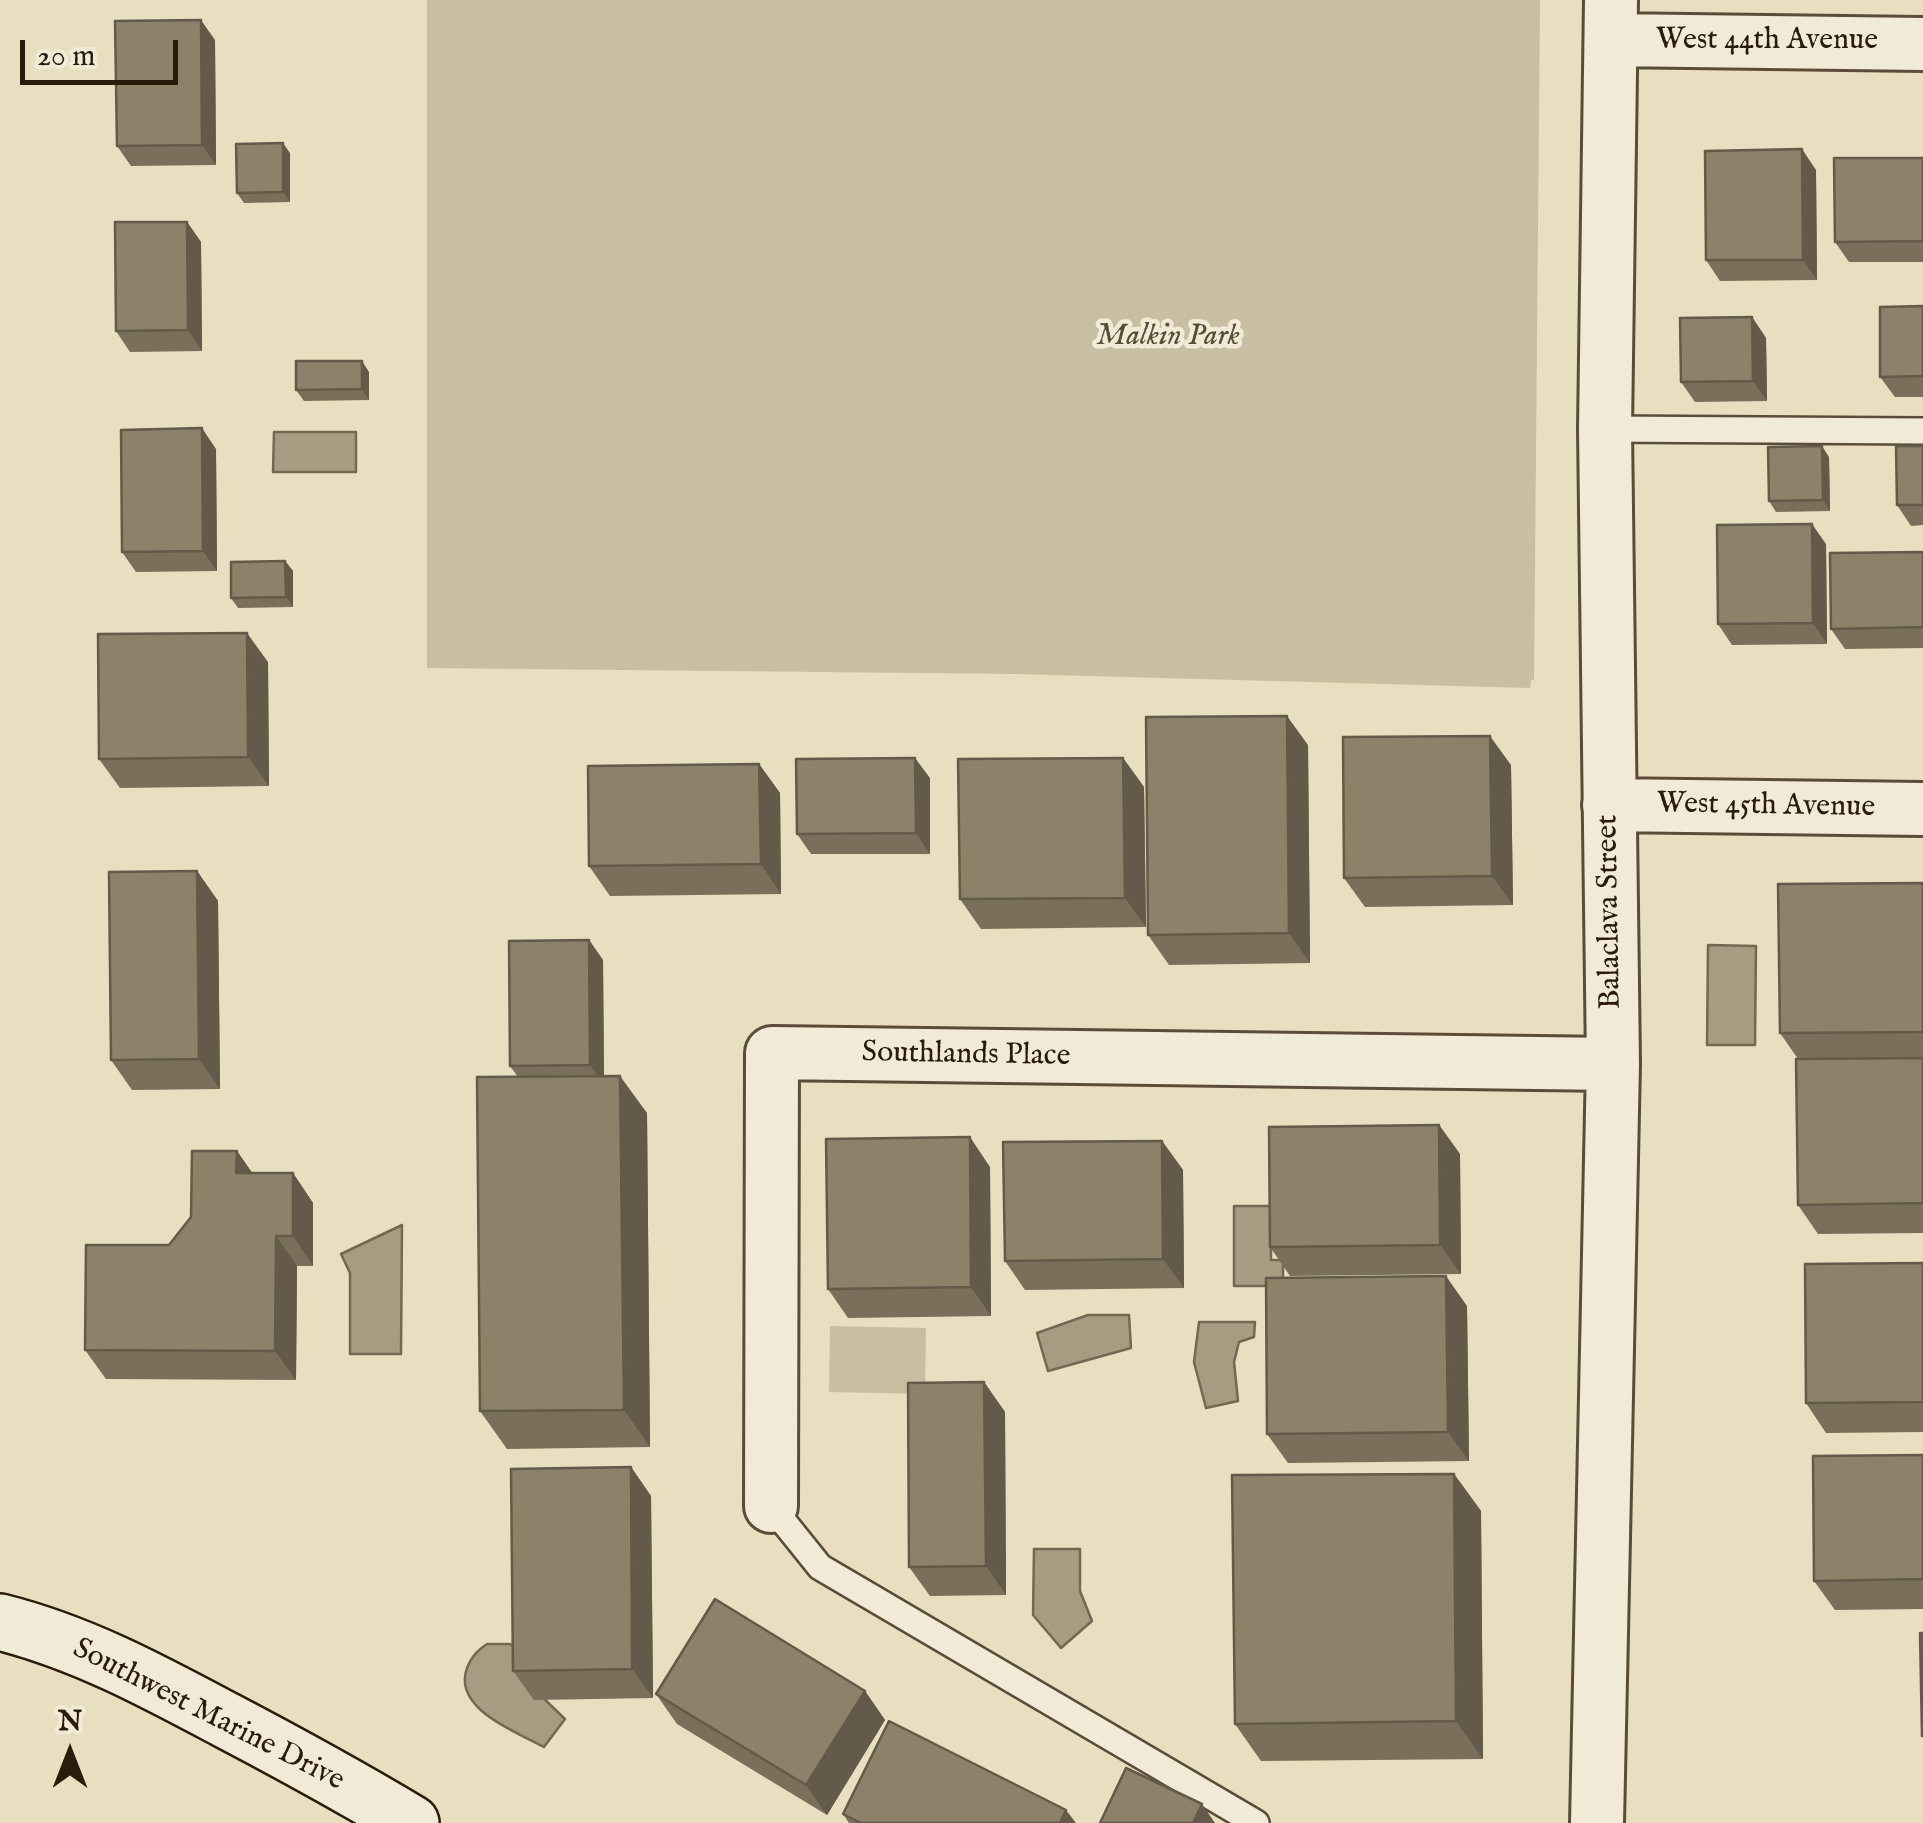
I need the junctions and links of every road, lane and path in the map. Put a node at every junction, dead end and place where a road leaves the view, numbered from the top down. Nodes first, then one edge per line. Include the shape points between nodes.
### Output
1 (1611, 20) edge
2 (1923, 44) edge
3 (1606, 428) junction
4 (1923, 431) edge
5 (1610, 805) junction
6 (1923, 809) edge
7 (1614, 1064) junction
8 (772, 1506) joint
9 (0, 1622) edge
10 (410, 1823) edge
11 (1256, 1823) edge
12 (1598, 1823) edge

1 - 2 street, West 44th Avenue
1 - 3 street, Balaclava Street
3 - 4 lane
3 - 5 street, Balaclava Street
5 - 6 street, West 45th Avenue
5 - 7 street, Balaclava Street
7 - 8 street, Southlands Place via 772,1053
7 - 12 street, Balaclava Street
8 - 11 lane via 820,1567
9 - 10 main road, Southwest Marine Drive via 126,1666

